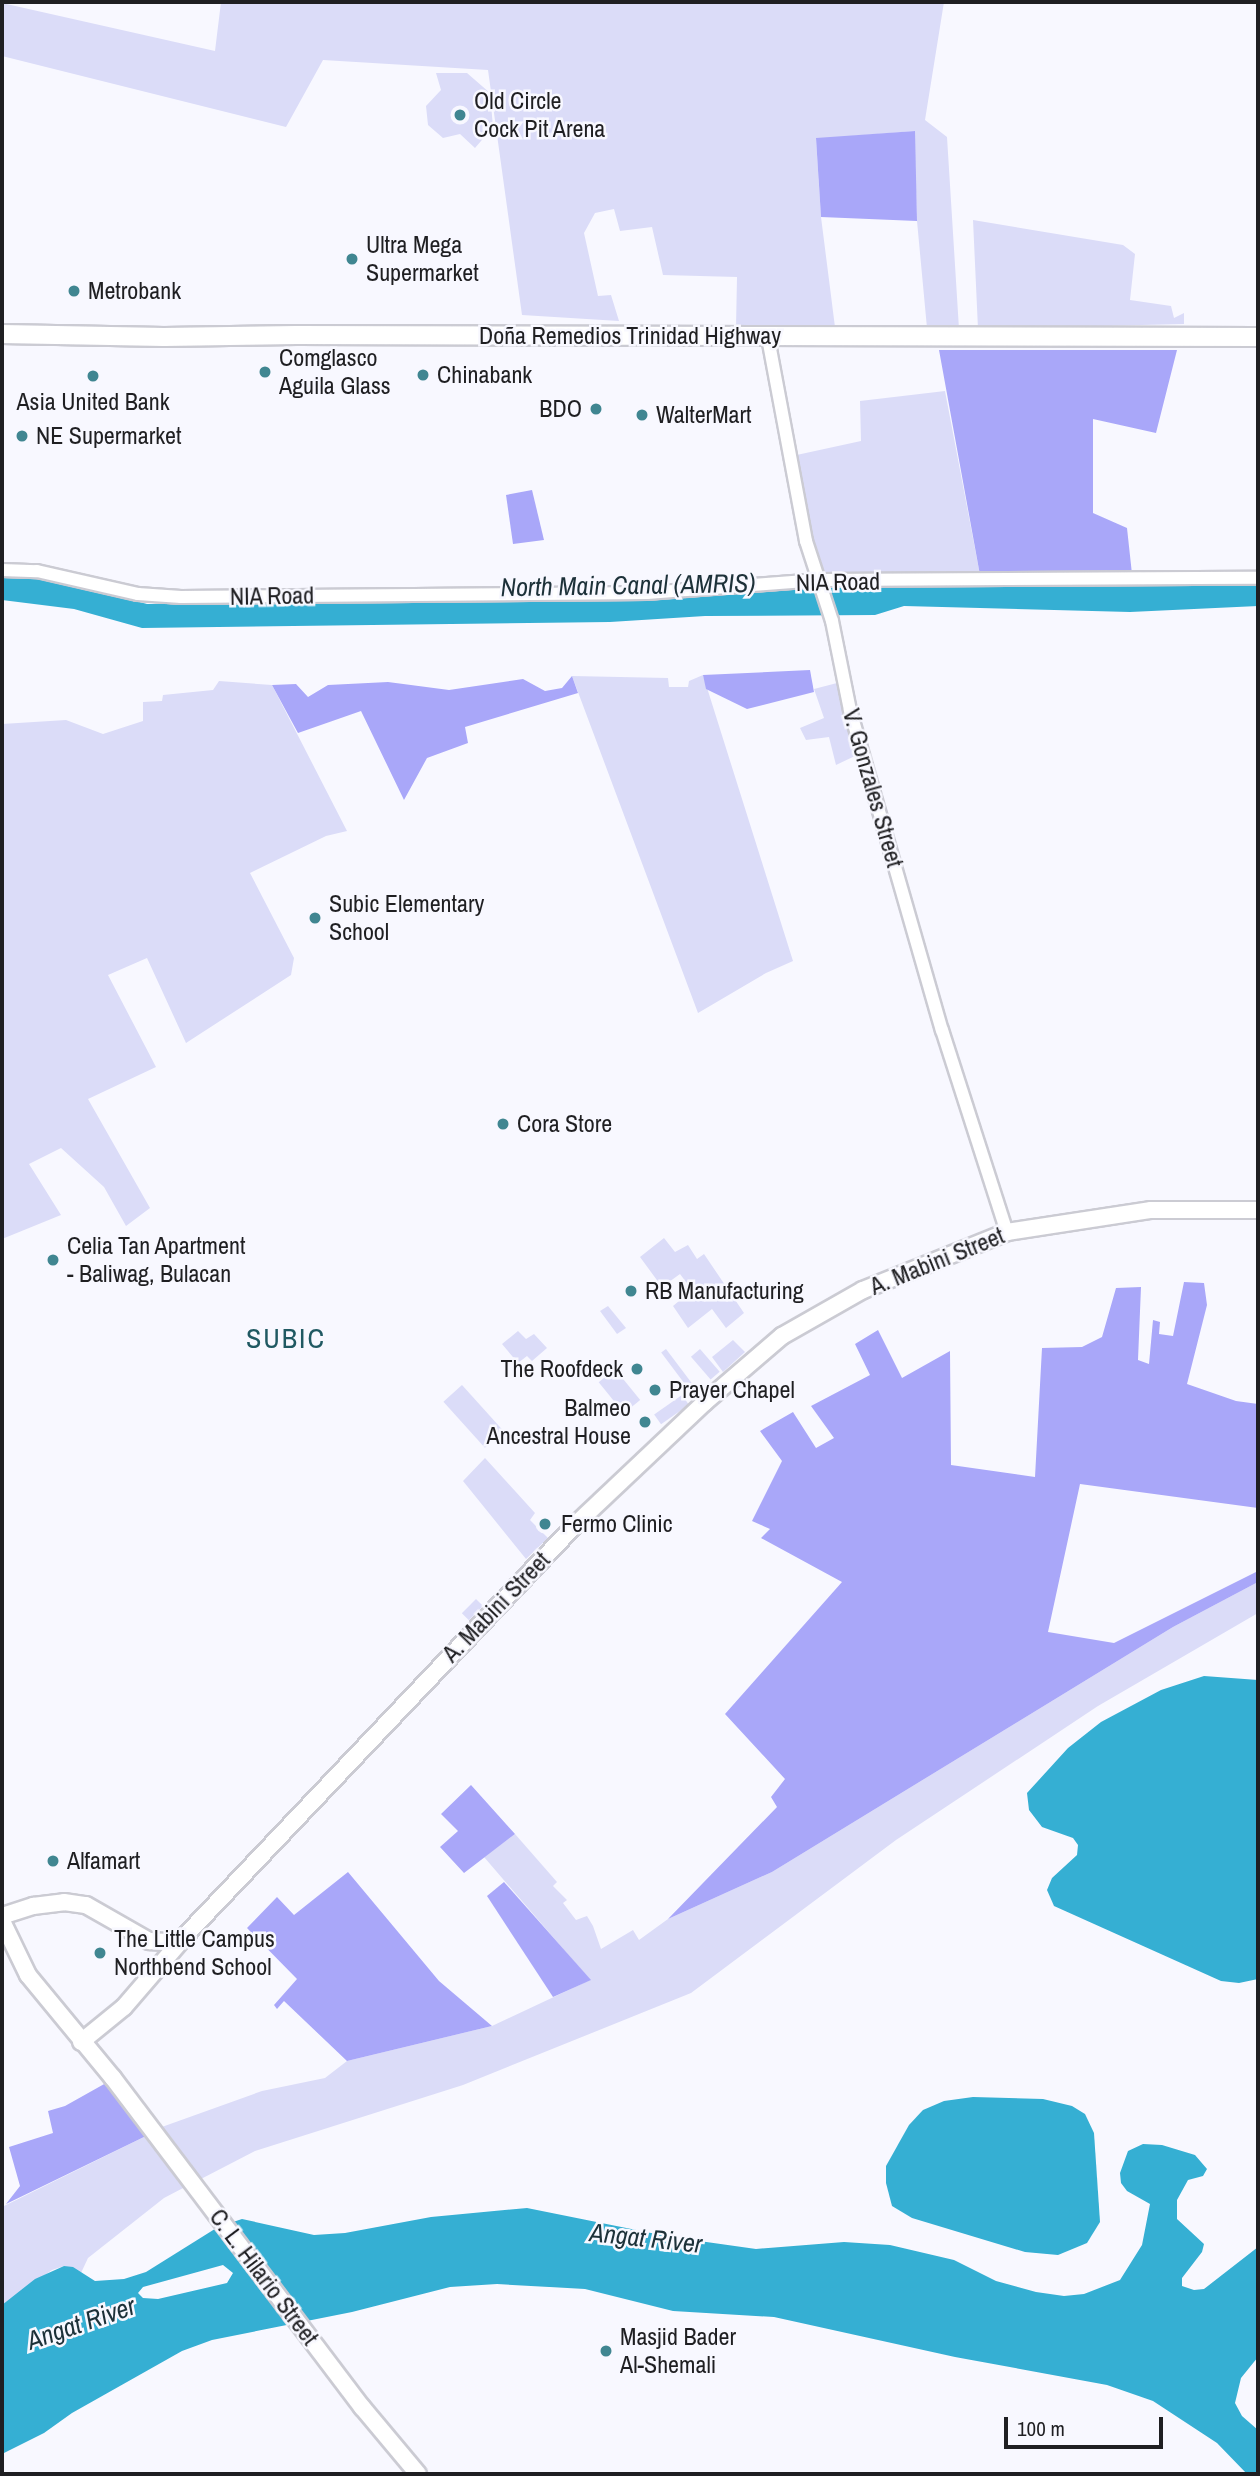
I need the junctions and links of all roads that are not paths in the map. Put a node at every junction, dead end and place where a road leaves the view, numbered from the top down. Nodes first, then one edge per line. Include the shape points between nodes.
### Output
1 (2, 334) edge
2 (1258, 337) edge
3 (768, 338) junction
4 (2, 570) edge
5 (1258, 578) edge
6 (820, 584) junction
7 (1258, 1210) edge
8 (1007, 1231) junction
9 (2, 1918) edge
10 (185, 1936) junction
11 (81, 2042) junction
12 (418, 2474) edge

1 - 3 highway, Doña Remedios Trinidad Highway
2 - 3 highway, Doña Remedios Trinidad Highway
3 - 6 street, V. Gonzales Street via 800,514
4 - 6 street, NIA Road via 37,571 138,594 181,597 647,593
5 - 6 street, NIA Road
6 - 8 street, V. Gonzales Street via 850,709 942,1030
7 - 8 main road, A. Mabini Street via 1139,1211
8 - 10 main road, A. Mabini Street via 909,1269 819,1313 748,1363 566,1534
9 - 10 main road via 33,1906 64,1902 86,1905 149,1941
9 - 11 main road, C. L. Hilario Street via 28,1975
10 - 11 main road, A. Mabini Street via 124,2007
11 - 12 main road, C. L. Hilario Street

